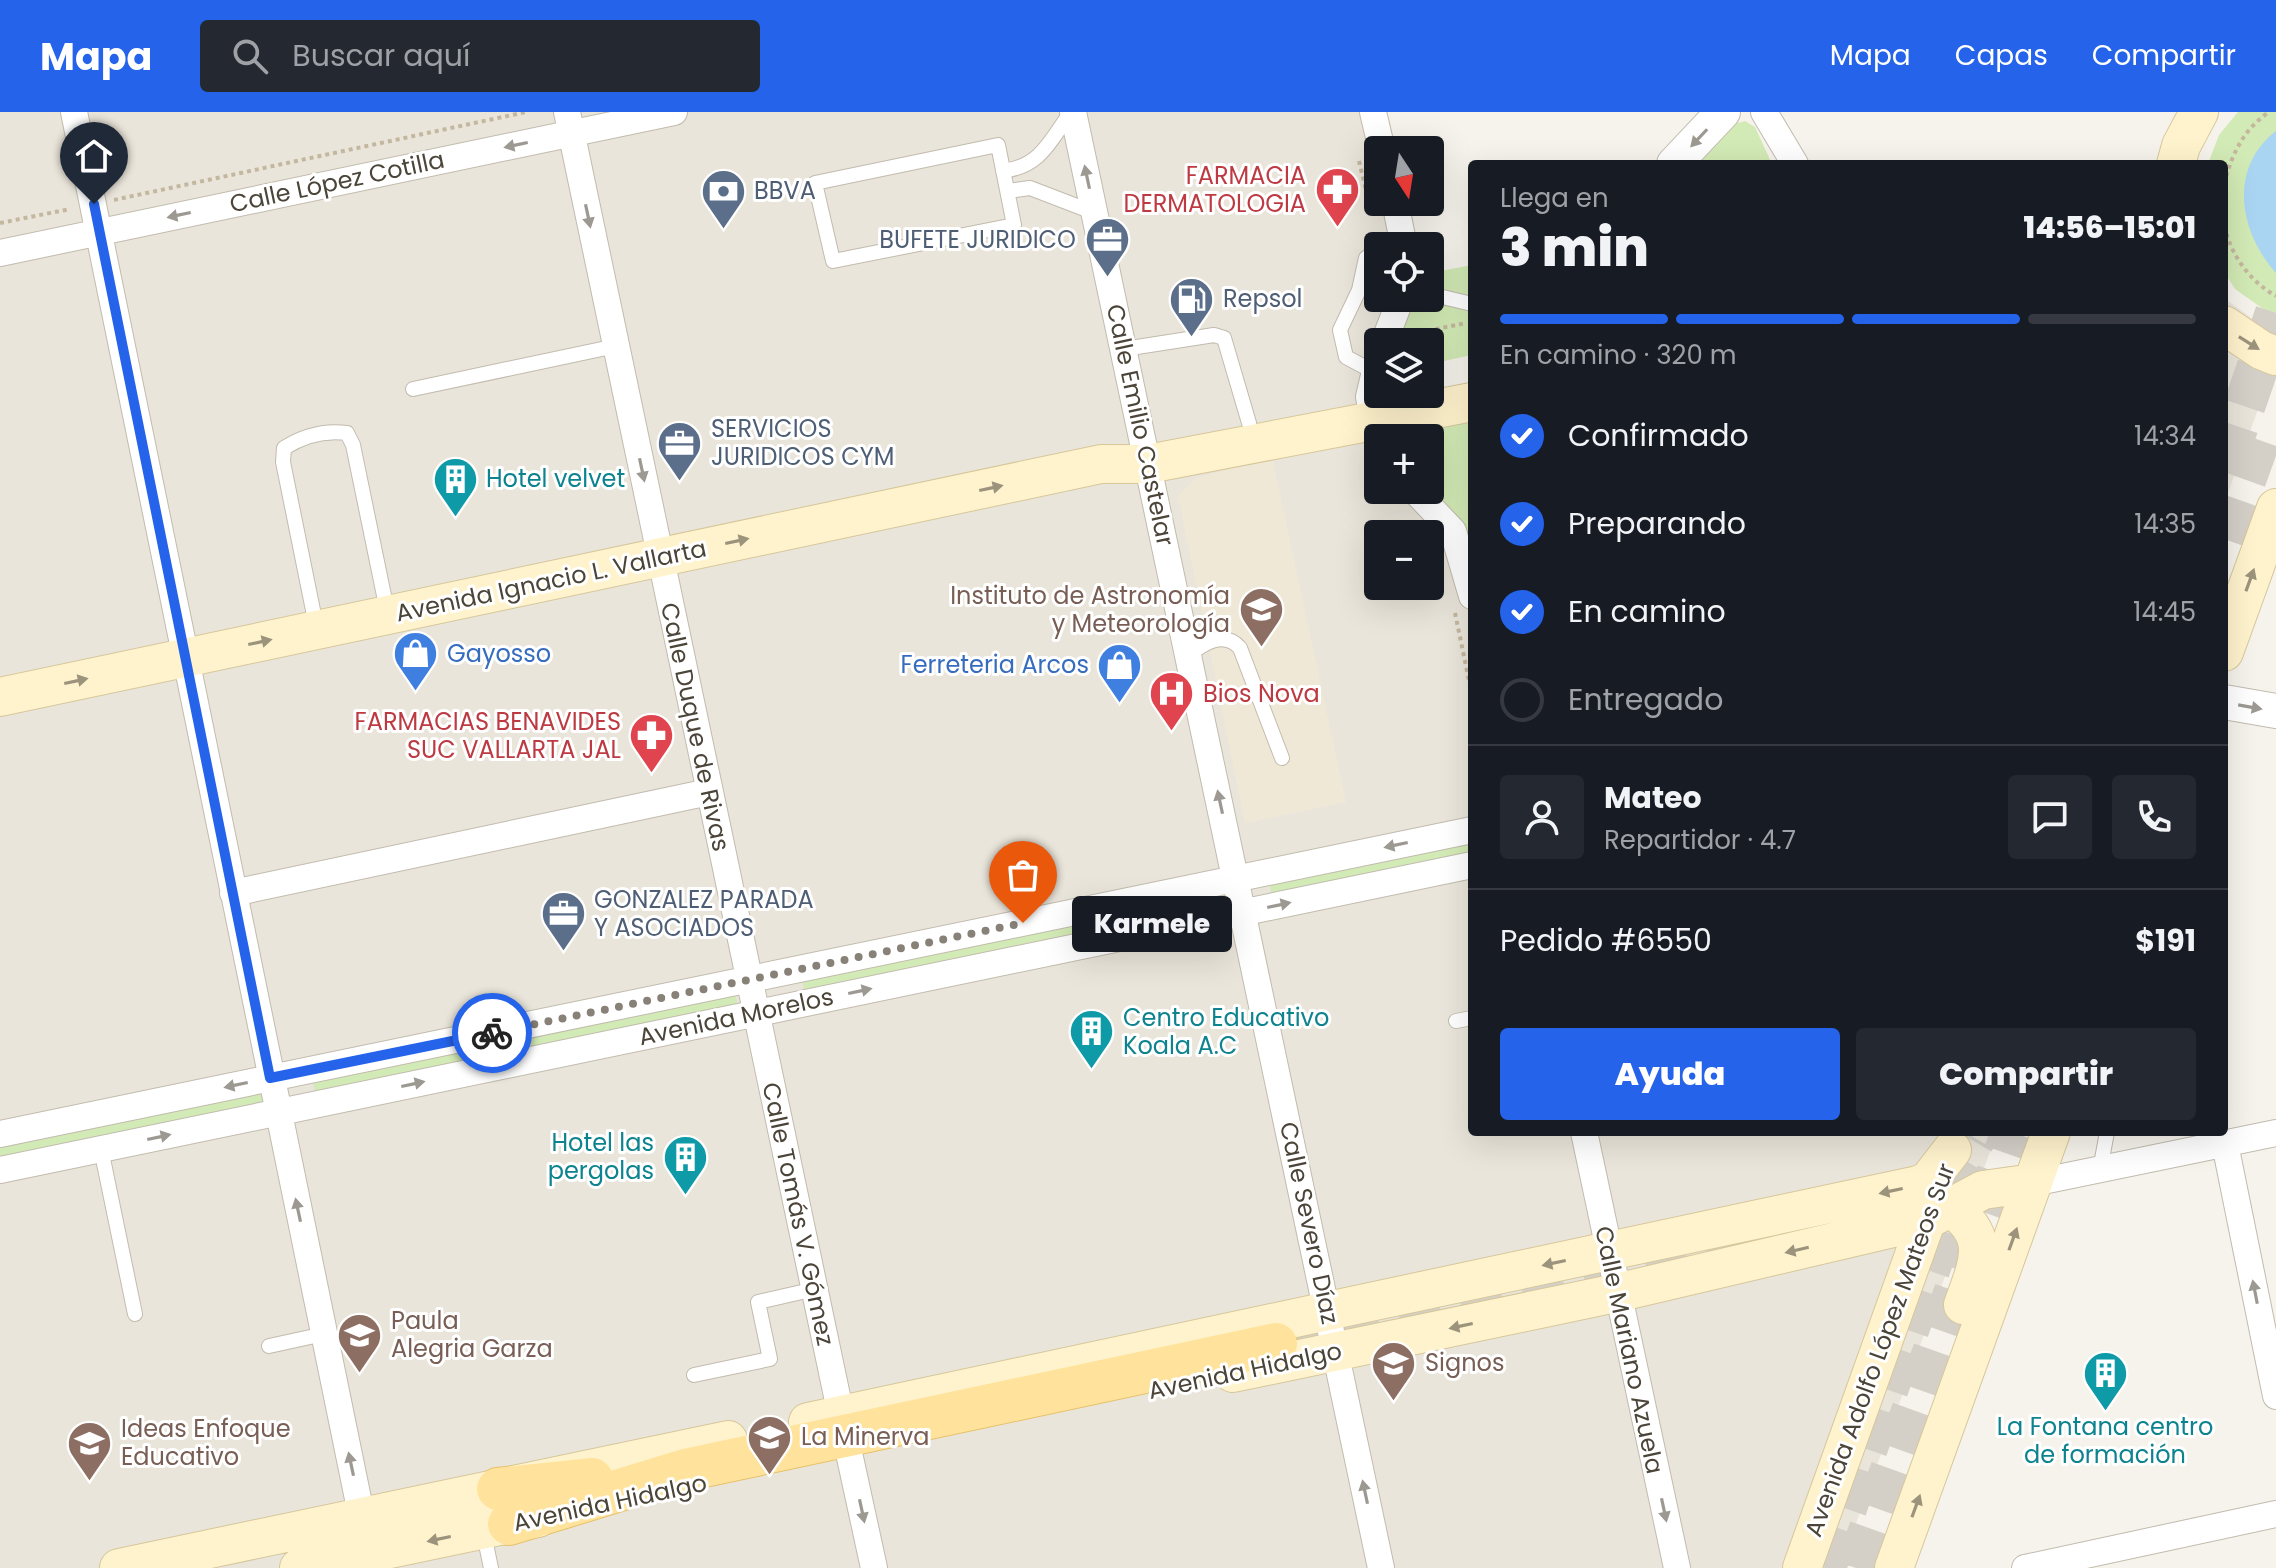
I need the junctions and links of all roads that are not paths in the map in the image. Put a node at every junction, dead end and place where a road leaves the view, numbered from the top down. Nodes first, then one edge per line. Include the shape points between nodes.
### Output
1 (74, 112) edge
2 (674, 112) edge
3 (1072, 112) edge
4 (1373, 112) edge
5 (1723, 112) edge
6 (1764, 112) edge
7 (2165, 112) edge
8 (2199, 112) edge
9 (569, 123) edge
10 (1371, 136) edge
11 (1678, 160) edge
12 (1793, 160) edge
13 (2172, 160) edge
14 (2175, 160) edge
15 (1003, 171) junction
16 (1008, 191) junction
17 (1095, 214) junction
18 (100, 232) junction
19 (0, 253) edge
20 (1364, 267) edge
21 (1444, 297) edge
22 (1468, 303) edge
23 (2228, 328) edge
24 (616, 346) junction
25 (1124, 349) junction
26 (2276, 356) edge
27 (1468, 376) edge
28 (1444, 381) edge
29 (1364, 382) edge
30 (413, 389) dead end
31 (1364, 400) edge
32 (1364, 401) edge
33 (1444, 401) edge
34 (1468, 402) edge
35 (1249, 423) junction
36 (1146, 454) junction
37 (1427, 504) edge
38 (2276, 508) edge
39 (660, 558) junction
40 (1468, 582) edge
41 (388, 615) junction
42 (317, 630) junction
43 (2228, 641) edge
44 (1189, 655) junction
45 (184, 658) junction
46 (0, 697) edge
47 (2228, 703) edge
48 (2276, 711) edge
49 (1282, 758) dead end
50 (709, 792) junction
51 (1468, 831) edge
52 (1468, 866) edge
53 (1237, 878) junction
54 (233, 893) junction
55 (1244, 912) junction
56 (748, 979) junction
57 (755, 1013) junction
58 (1468, 1019) edge
59 (1456, 1021) dead end
60 (270, 1078) junction
61 (278, 1112) junction
62 (2276, 1133) edge
63 (0, 1134) edge
64 (1585, 1136) edge
65 (2050, 1136) edge
66 (2106, 1136) edge
67 (1956, 1141) edge
68 (2225, 1144) junction
69 (101, 1149) junction
70 (0, 1170) edge
71 (2100, 1170) junction
72 (2033, 1183) junction
73 (1938, 1213) junction
74 (1607, 1251) junction
75 (815, 1289) junction
76 (1616, 1293) junction
77 (1328, 1310) junction
78 (135, 1314) dead end
79 (324, 1334) junction
80 (1276, 1344) tunnel mouth
81 (269, 1346) dead end
82 (1336, 1352) junction
83 (694, 1375) dead end
84 (2276, 1396) edge
85 (841, 1415) junction
86 (1939, 1444) junction
87 (849, 1453) junction
88 (497, 1514) junction
89 (2276, 1514) edge
90 (368, 1546) edge
91 (119, 1568) edge
92 (299, 1568) edge
93 (491, 1568) edge
94 (874, 1568) edge
95 (1381, 1568) edge
96 (1677, 1568) edge
97 (1802, 1568) edge
98 (1894, 1568) edge
99 (2028, 1568) edge

1 - 18 street
2 - 9 street, Calle López Cotilla
3 - 15 lane via 1039,158
17 -> 3 street, Calle Emilio Castelar
4 - 10 street
5 -> 11 street
6 - 12 street
7 - 13 main road
8 - 14 main road
9 -> 18 street, Calle López Cotilla
9 -> 24 street, Calle Duque de Rivas
15 - 16 lane
15 - 16 lane via 998,145 815,183 833,261 1014,225
16 - 17 lane via 1030,188
17 - 25 street, Calle Emilio Castelar
18 - 19 street, Calle López Cotilla
18 - 45 street
20 - 29 lane via 1340,330 1346,357
21 - 22 lane
23 -> 26 main road
24 - 30 lane
24 -> 39 street, Calle Duque de Rivas
25 - 35 lane via 1214,335 1224,338
25 - 36 street, Calle Emilio Castelar
27 - 28 main road
31 - 35 main road, Avenida Ignacio L. Vallarta
32 - 36 main road, Avenida Ignacio L. Vallarta
33 - 34 main road, Avenida Ignacio L. Vallarta
35 - 36 main road, Avenida Ignacio L. Vallarta
39 -> 36 main road, Avenida Ignacio L. Vallarta
36 - 44 street, Calle Emilio Castelar
37 - 40 street via 1453,531
43 -> 38 main road
39 - 41 main road, Avenida Ignacio L. Vallarta
39 - 50 street, Calle Duque de Rivas
41 - 42 main road, Avenida Ignacio L. Vallarta
41 - 42 lane via 353,445 347,433 331,431 296,440 284,448 283,462
45 -> 42 main road, Avenida Ignacio L. Vallarta
44 - 49 lane via 1222,638 1240,648
53 -> 44 street, Calle Emilio Castelar
46 -> 45 main road, Avenida Ignacio L. Vallarta
45 - 54 street
47 -> 48 street
50 - 54 street
50 - 56 street, Calle Duque de Rivas
51 -> 53 street, Avenida Morelos
55 -> 52 street, Avenida Morelos
53 - 55 street, Calle Severo Díaz
53 - 56 street, Avenida Morelos
54 - 60 street
57 -> 55 street, Avenida Morelos
55 - 77 street, Calle Severo Díaz
56 - 57 street, Calle Duque de Rivas
56 - 60 street, Avenida Morelos
61 -> 57 street, Avenida Morelos
57 - 75 street, Calle Tomás V. Gómez
58 - 59 lane
60 - 61 street
60 -> 63 street, Avenida Morelos
69 -> 61 street, Avenida Morelos
79 -> 61 street
62 - 68 street, Avenida Hidalgo
64 - 74 street, Calle Mariano Azuela
65 - 72 main road
66 - 71 lane
67 - 73 main road, Avenida Adolfo López Mateos Sur
67 -> 74 main road, Avenida Hidalgo via 1928,1181 1918,1185
68 - 71 street, Avenida Hidalgo
84 -> 68 street
69 - 70 street, Avenida Morelos
69 - 78 lane
71 - 72 street, Avenida Hidalgo
72 - 73 main road, Avenida Hidalgo via 1983,1190
86 -> 72 main road
73 -> 76 main road, Avenida Hidalgo
73 - 86 main road via 1964,1217 1975,1232 1979,1255 1939,1376
73 - 97 main road, Avenida Adolfo López Mateos Sur
74 - 76 street, Calle Mariano Azuela
74 -> 77 main road, Avenida Hidalgo
75 - 83 lane via 758,1302 770,1359
75 - 85 street, Calle Tomás V. Gómez
76 -> 82 main road, Avenida Hidalgo
76 -> 96 street, Calle Mariano Azuela
77 - 82 street, Calle Severo Díaz
77 - 85 main road, Avenida Hidalgo
79 - 81 lane
90 -> 79 street
80 - 88 main road
82 - 87 main road, Avenida Hidalgo
95 -> 82 street, Calle Severo Díaz
85 - 88 main road, Avenida Hidalgo
98 -> 86 main road
87 - 88 main road, Avenida Hidalgo
87 -> 94 street
88 -> 90 main road, Avenida Hidalgo
88 - 93 lane
89 - 99 street
90 - 91 main road, Avenida Hidalgo
90 - 92 main road, Avenida Hidalgo

